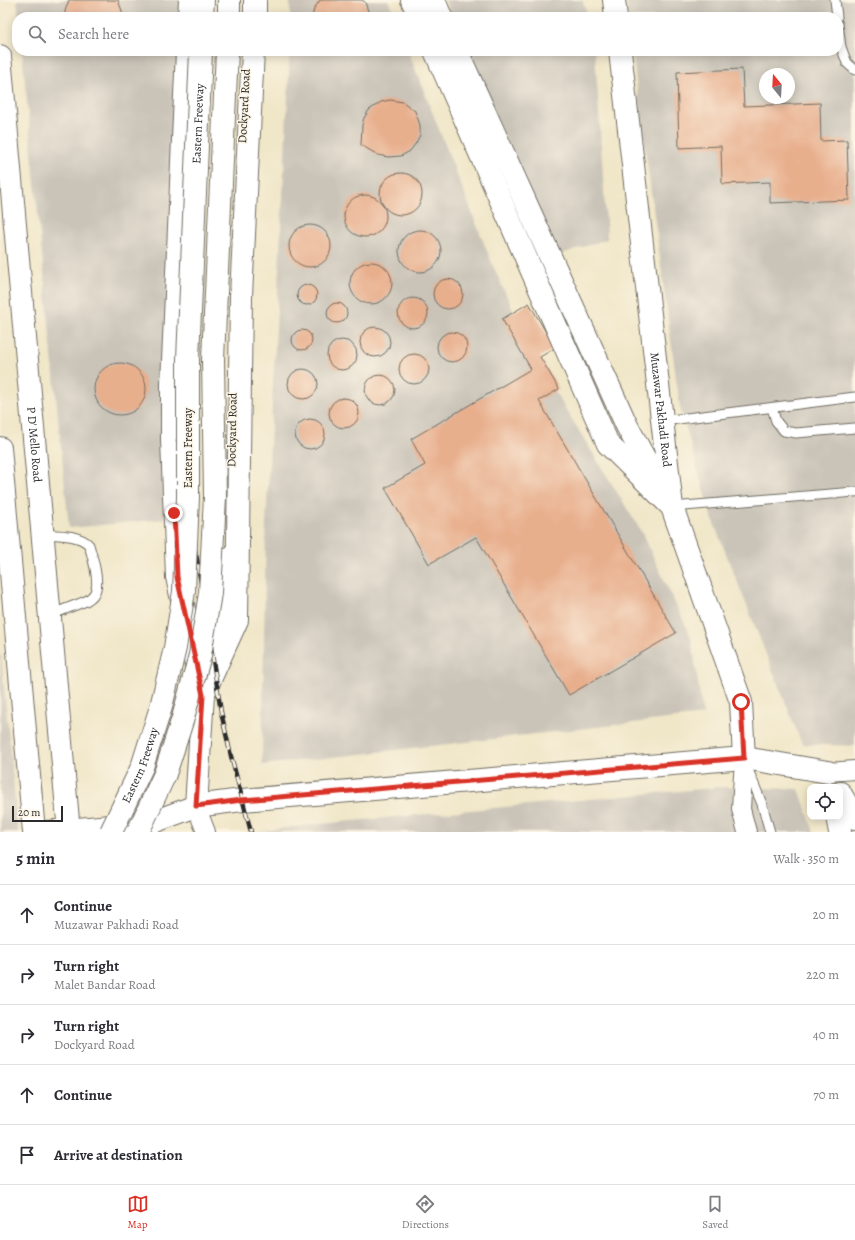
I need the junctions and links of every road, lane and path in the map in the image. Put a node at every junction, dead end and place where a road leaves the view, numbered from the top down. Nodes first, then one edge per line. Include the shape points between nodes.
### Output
1 (190, 0) edge
2 (203, 0) edge
3 (230, 0) edge
4 (249, 0) edge
5 (255, 0) edge
6 (412, 0) edge
7 (434, 0) edge
8 (614, 0) edge
9 (835, 0) edge
10 (189, 12) edge
11 (202, 12) edge
12 (229, 12) edge
13 (248, 12) edge
14 (255, 12) edge
15 (418, 12) edge
16 (439, 12) edge
17 (615, 12) edge
18 (836, 12) edge
19 (843, 52) edge
20 (0, 56) edge
21 (187, 56) edge
22 (201, 56) edge
23 (227, 56) edge
24 (247, 56) edge
25 (253, 56) edge
26 (437, 56) edge
27 (459, 56) edge
28 (621, 56) edge
29 (855, 70) edge
30 (1, 81) edge
31 (855, 397) edge
32 (772, 408) junction
33 (662, 421) junction
34 (855, 428) edge
35 (0, 448) edge
36 (855, 492) edge
37 (672, 507) junction
38 (42, 534) junction
39 (50, 616) junction
40 (203, 695) junction
41 (744, 758) junction
42 (855, 770) edge
43 (832, 782) edge
44 (843, 798) edge
45 (196, 806) junction
46 (855, 818) edge
47 (838, 820) edge
48 (148, 829) edge
49 (69, 831) edge
50 (34, 832) edge
51 (46, 832) edge
52 (112, 832) edge
53 (193, 832) edge
54 (206, 832) edge
55 (747, 832) edge
56 (770, 832) edge
57 (840, 832) edge

1 - 10 main road
2 - 11 main road
3 - 12 main road
4 - 13 main road
5 - 14 main road
6 - 15 main road
7 - 16 main road
8 - 17 main road
9 - 18 lane
19 - 29 lane via 847,63
20 - 30 main road, P D' Mello Road
21 - 40 main road via 172,383 173,498 177,577
22 - 52 main road, Eastern Freeway, bridge via 188,359 188,497 184,591 175,648 161,707 142,767
23 - 48 main road, Eastern Freeway, bridge via 213,359 215,497 210,593 200,655
24 - 40 main road, Dockyard Road via 235,292 228,580
25 - 40 main road via 241,296 237,620
26 - 37 main road via 608,444
27 - 37 main road via 627,426
28 - 33 main road, Muzawar Pakhadi Road
30 - 38 main road, P D' Mello Road
31 - 32 lane
32 - 33 lane
32 - 34 lane via 776,420 784,431 796,433
33 - 37 main road, Muzawar Pakhadi Road
35 - 50 main road
36 - 37 lane
37 - 41 main road, Muzawar Pakhadi Road via 741,702
38 - 39 main road, P D' Mello Road
38 - 39 lane via 85,540 89,544 97,581 92,597
39 - 49 main road, P D' Mello Road
40 - 45 main road, Dockyard Road
41 - 43 main road
41 - 45 main road
41 - 55 street via 741,809
41 - 56 lane
42 - 43 street
44 - 46 main road
45 - 48 main road
45 - 53 street
45 - 54 street
47 - 57 main road
48 - 49 main road
49 - 51 main road

